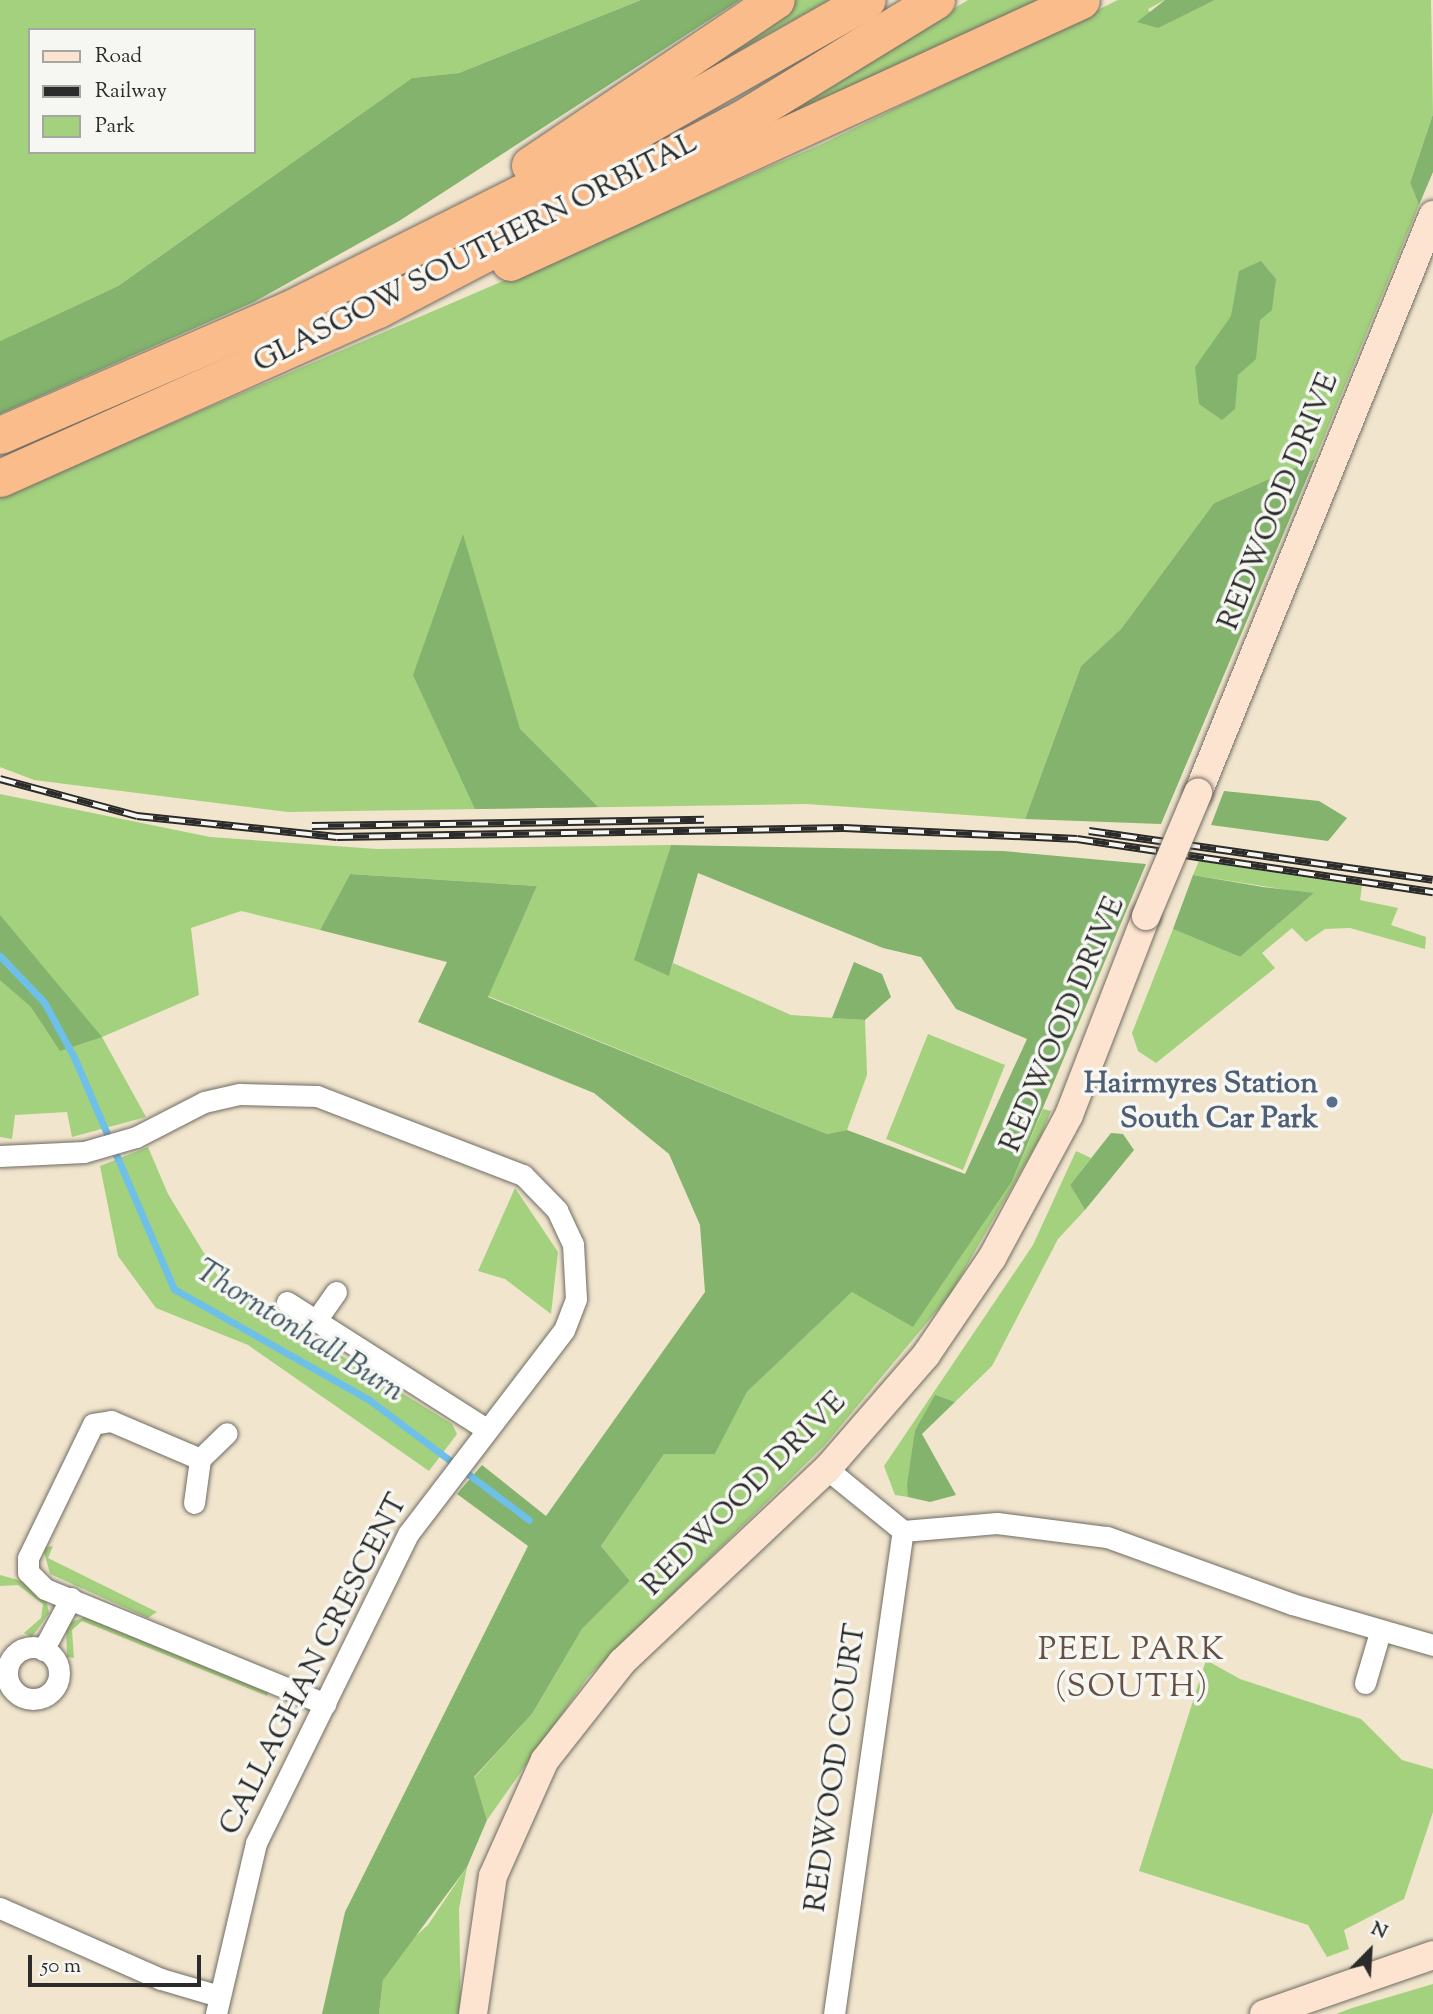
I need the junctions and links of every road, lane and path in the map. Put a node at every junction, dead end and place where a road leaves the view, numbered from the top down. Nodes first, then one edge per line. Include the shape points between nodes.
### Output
1 (776, 0) edge
2 (867, 0) edge
3 (936, 0) edge
4 (1081, 0) edge
5 (1433, 215) edge
6 (371, 269) junction
7 (378, 309) junction
8 (0, 435) edge
9 (0, 478) edge
10 (0, 1156) edge
11 (336, 1292) dead end
12 (287, 1303) dead end
13 (317, 1319) junction
14 (486, 1429) junction
15 (228, 1433) dead end
16 (200, 1459) junction
17 (827, 1469) junction
18 (194, 1503) dead end
19 (903, 1531) junction
20 (71, 1598) junction
21 (1380, 1632) junction
22 (1433, 1645) edge
23 (43, 1650) dead end
24 (1365, 1683) dead end
25 (325, 1704) junction
26 (0, 1908) edge
27 (1433, 1955) edge
28 (218, 2005) edge
29 (473, 2014) edge
30 (834, 2014) edge
31 (1264, 2014) edge

1 - 6 highway
2 - 6 highway, GLASGOW SOUTHERN ORBITAL via 587,159
3 - 7 highway, GLASGOW SOUTHERN ORBITAL via 740,120
4 - 7 highway via 552,247
5 - 17 street, REDWOOD DRIVE, bridge via 1069,1115 992,1258 926,1355
6 - 8 highway, GLASGOW SOUTHERN ORBITAL
7 - 9 highway, GLASGOW SOUTHERN ORBITAL
10 - 14 street, CALLAGHAN CRESCENT via 84,1152 143,1133 209,1101 252,1093 309,1095 340,1101 533,1182 557,1210 573,1244 576,1299 545,1359
11 - 13 street
12 - 13 street
13 - 14 street
14 - 25 street, CALLAGHAN CRESCENT via 439,1486 408,1534
15 - 16 street
16 - 18 street
16 - 20 street via 111,1421 93,1424 28,1558 34,1582
17 - 19 street
17 - 29 street, REDWOOD DRIVE via 622,1662 545,1760 494,1876
19 - 21 street via 998,1524 1107,1537
19 - 30 street, REDWOOD COURT
20 - 23 street
20 - 25 street
21 - 22 street
21 - 24 street
25 - 28 street, CALLAGHAN CRESCENT via 251,1856
26 - 28 street
27 - 31 street

